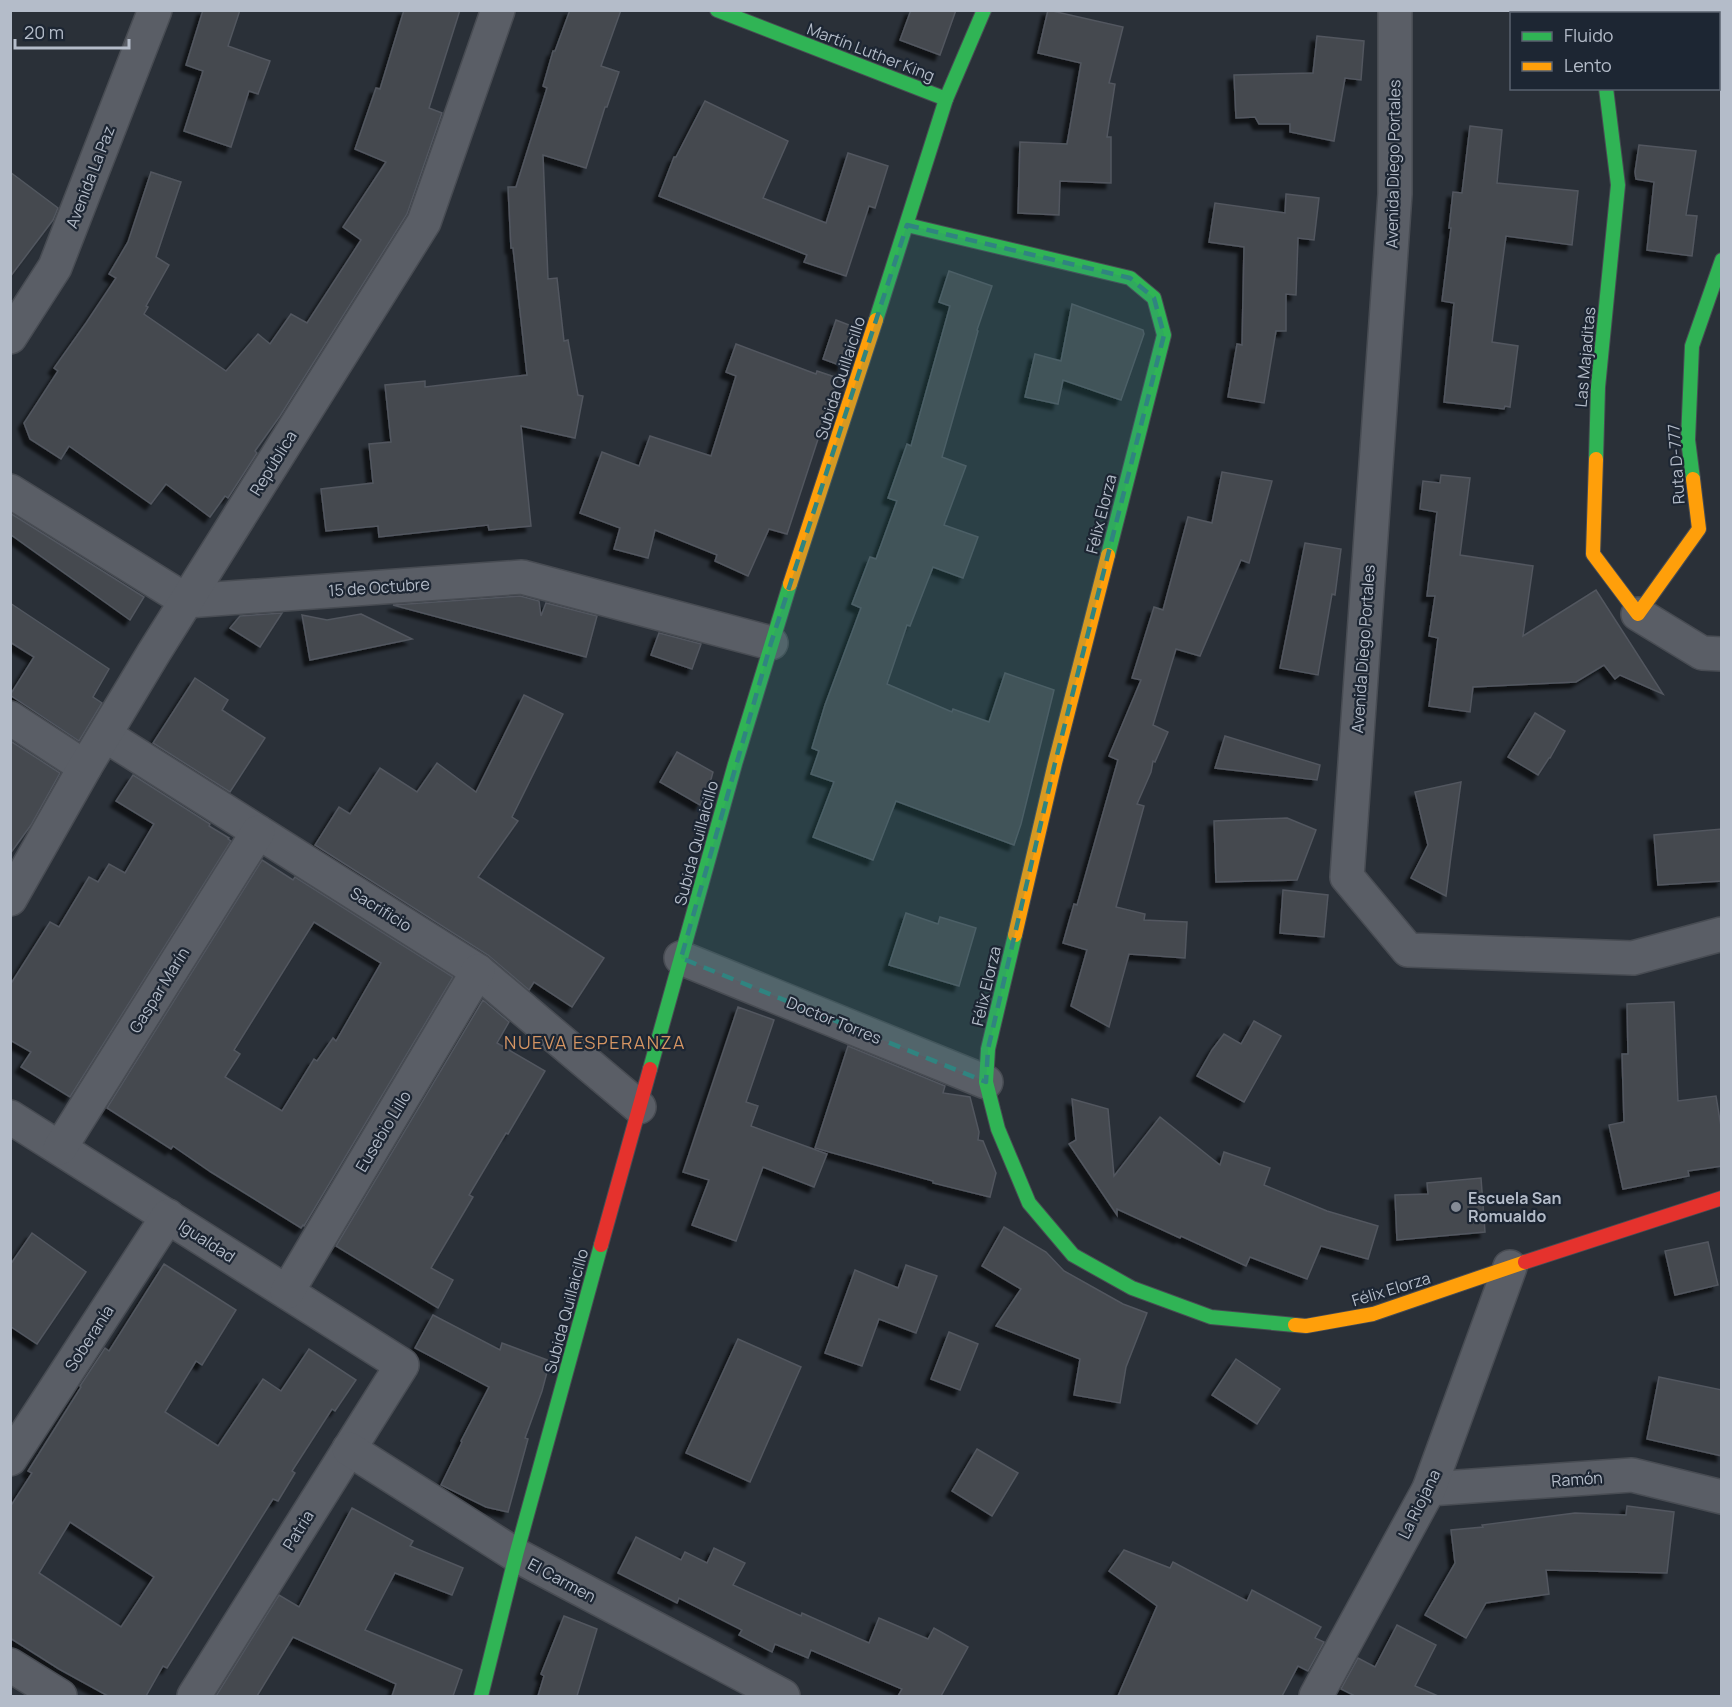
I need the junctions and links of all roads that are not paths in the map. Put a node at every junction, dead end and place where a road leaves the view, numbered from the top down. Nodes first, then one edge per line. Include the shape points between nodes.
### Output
1 (155, 10) edge
2 (498, 10) edge
3 (717, 10) edge
4 (984, 10) edge
5 (1395, 10) edge
6 (1606, 90) edge
7 (946, 99) junction
8 (907, 225) junction
9 (1722, 260) edge
10 (10, 337) edge
11 (10, 491) edge
12 (188, 601) junction
13 (1638, 614) junction
14 (771, 643) junction
15 (1722, 654) edge
16 (10, 718) edge
17 (105, 735) junction
18 (86, 767) junction
19 (258, 832) junction
20 (10, 899) edge
21 (1722, 934) edge
22 (681, 958) junction
23 (478, 970) junction
24 (986, 1082) junction
25 (639, 1107) junction
26 (10, 1117) edge
27 (60, 1148) junction
28 (1722, 1198) edge
29 (168, 1216) junction
30 (1510, 1267) junction
31 (286, 1292) junction
32 (402, 1365) joint
33 (350, 1449) junction
34 (10, 1459) edge
35 (1430, 1489) junction
36 (1722, 1497) edge
37 (516, 1555) junction
38 (10, 1665) edge
39 (60, 1696) edge
40 (194, 1696) edge
41 (481, 1696) edge
42 (783, 1696) edge
43 (1316, 1696) edge

1 - 10 street, Avenida La Paz via 55,267
2 - 12 street, República via 424,222
3 - 7 street, Martín Luther King
4 - 7 street, Subida Quillaicillo
5 - 21 street, Avenida Diego Portales via 1395,194 1347,877 1408,950 1633,958
6 - 13 street, Las Majaditas via 1618,185 1598,387 1593,554
7 - 8 street, Subida Quillaicillo
8 - 14 street, Subida Quillaicillo
8 - 24 street, Félix Elorza via 1130,278 1154,298 1164,335 1055,763 988,1049
9 - 13 street, Ruta D-777 via 1692,346 1688,440 1698,529
11 - 12 street
12 - 14 street, 15 de Octubre via 522,577
12 - 17 street, República
13 - 15 street via 1702,653
14 - 22 street, Subida Quillaicillo
16 - 18 street
17 - 18 street, República
17 - 19 street, Sacrificio
18 - 20 street, República
19 - 23 street, Sacrificio
19 - 27 street, Gaspar Marín
22 - 24 street, Doctor Torres
22 - 25 street, Subida Quillaicillo
23 - 25 street, Sacrificio
23 - 31 street, Eusebio Lillo
24 - 30 street, Félix Elorza via 998,1129 1029,1203 1073,1255 1132,1288 1211,1317 1306,1326 1373,1314
25 - 37 street, Subida Quillaicillo
26 - 27 street, Igualdad
27 - 29 street, Igualdad
28 - 30 street, Félix Elorza
29 - 31 street, Igualdad
29 - 34 street, Soberanía
30 - 35 street, La Riojana
31 - 32 street, Igualdad
32 - 33 street, Patria
33 - 37 street, El Carmen
33 - 40 street, Patria
35 - 36 street, Ramón via 1632,1476
35 - 43 street, La Riojana
37 - 41 street, Subida Quillaicillo
37 - 42 street, El Carmen
38 - 39 street

